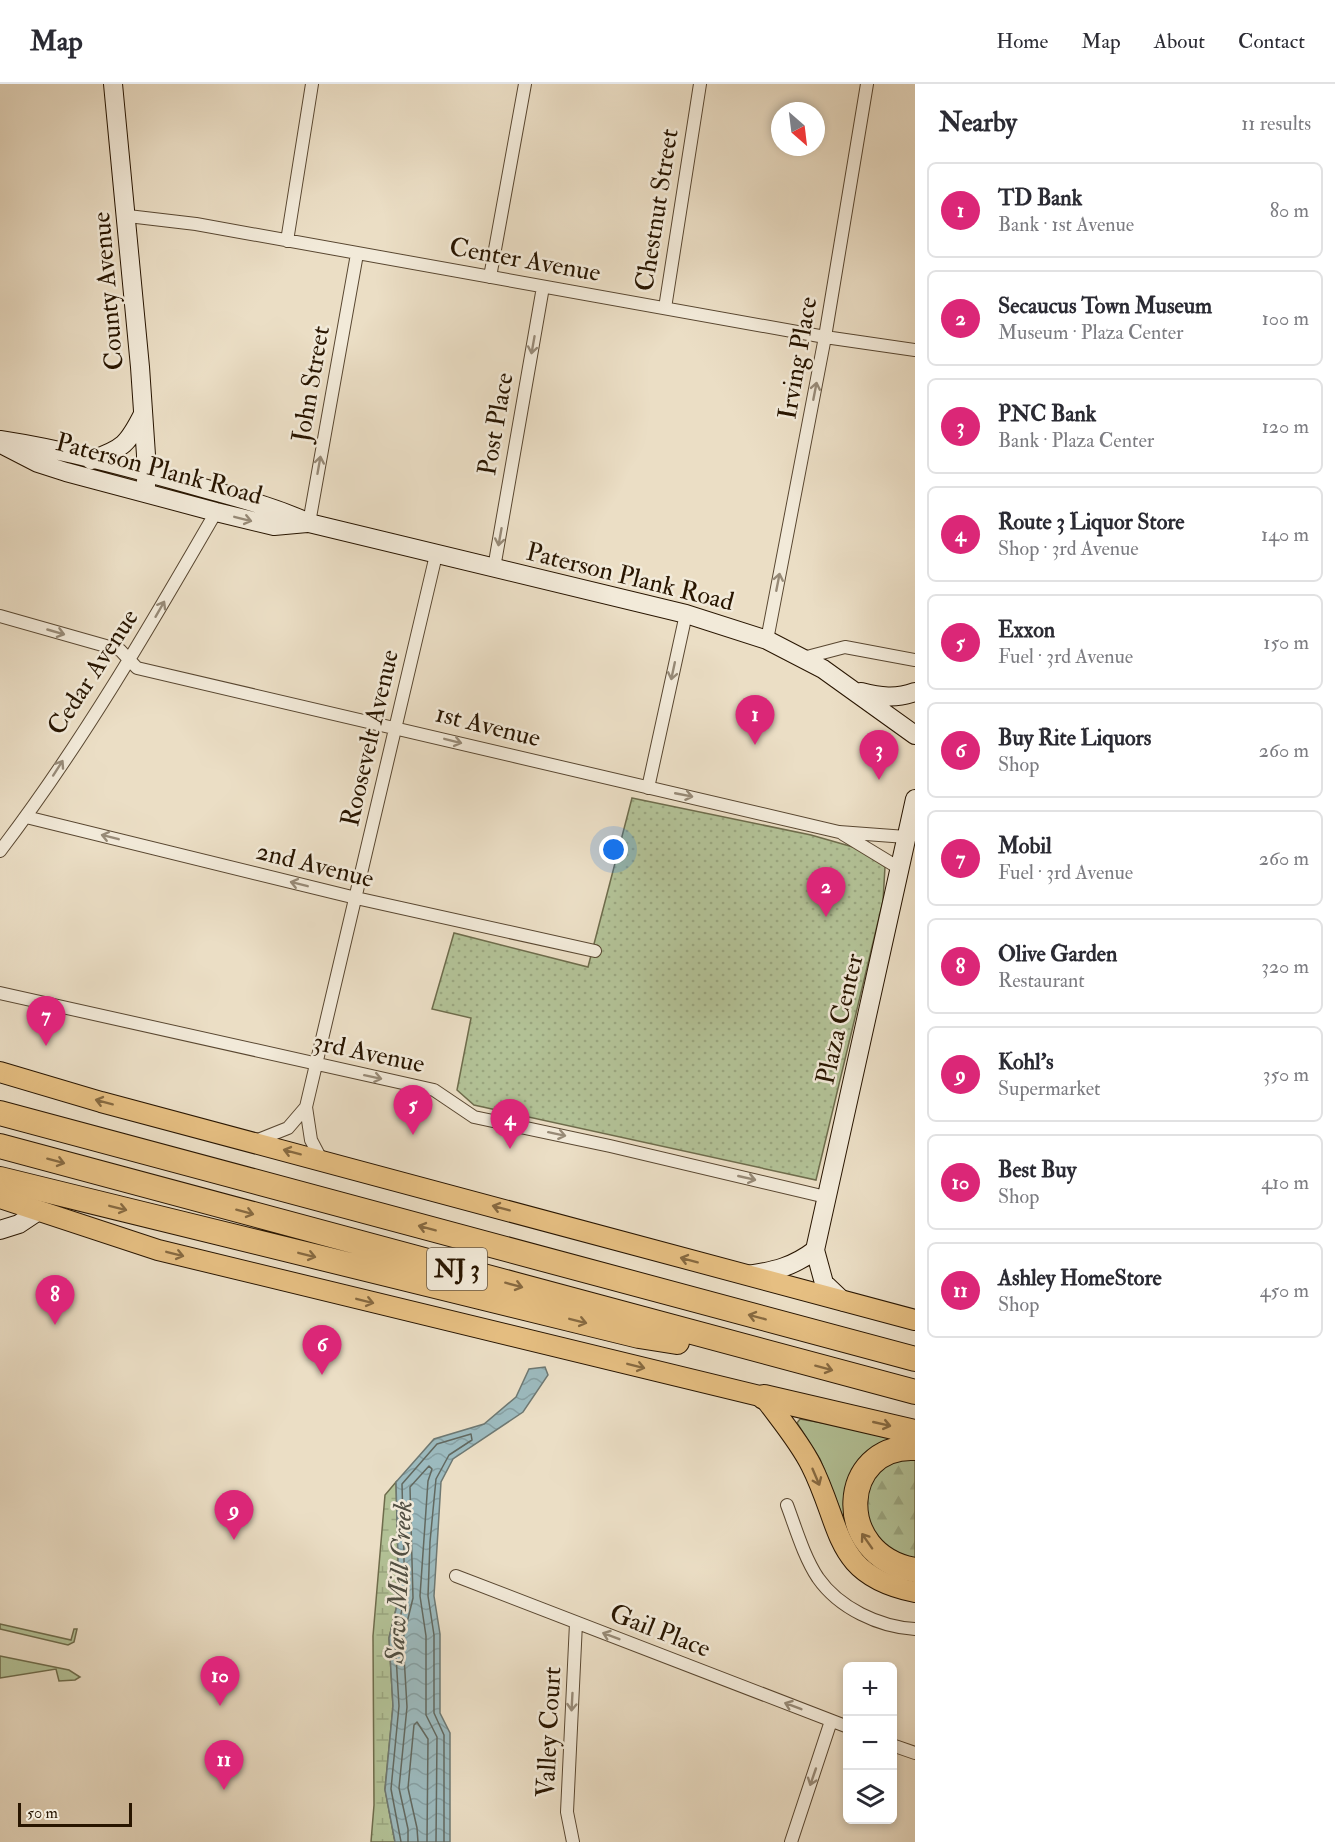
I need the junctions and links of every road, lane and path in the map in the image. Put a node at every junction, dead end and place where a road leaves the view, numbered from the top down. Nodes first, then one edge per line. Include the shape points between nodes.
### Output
1 (113, 84) edge
2 (312, 84) edge
3 (525, 84) edge
4 (700, 84) edge
5 (867, 84) edge
6 (128, 216) junction
7 (287, 241) junction
8 (357, 254) junction
9 (490, 277) junction
10 (543, 287) junction
11 (665, 308) junction
12 (825, 337) junction
13 (915, 350) edge
14 (143, 413) junction
15 (0, 442) edge
16 (91, 460) junction
17 (147, 473) junction
18 (146, 493) junction
19 (216, 512) junction
20 (309, 523) junction
21 (436, 555) junction
22 (494, 568) junction
23 (686, 614) junction
24 (0, 616) edge
25 (767, 640) junction
26 (803, 658) junction
27 (130, 659) junction
28 (915, 660) edge
29 (853, 690) junction
30 (915, 692) edge
31 (396, 727) junction
32 (915, 735) edge
33 (648, 788) junction
34 (915, 800) edge
35 (26, 817) junction
36 (840, 832) junction
37 (906, 837) junction
38 (0, 851) edge
39 (899, 868) junction
40 (356, 898) junction
41 (595, 951) dead end
42 (0, 993) edge
43 (316, 1064) junction
44 (0, 1072) edge
45 (0, 1106) edge
46 (306, 1107) junction
47 (0, 1113) edge
48 (38, 1123) junction
49 (253, 1142) junction
50 (0, 1146) edge
51 (322, 1161) junction
52 (0, 1179) edge
53 (826, 1197) junction
54 (0, 1198) edge
55 (37, 1212) junction
56 (0, 1230) edge
57 (815, 1250) junction
58 (745, 1275) junction
59 (844, 1302) junction
60 (915, 1320) edge
61 (791, 1359) junction
62 (915, 1359) edge
63 (915, 1392) edge
64 (764, 1397) junction
65 (915, 1432) edge
66 (915, 1448) edge
67 (787, 1505) dead end
68 (915, 1570) edge
69 (456, 1576) dead end
70 (915, 1592) edge
71 (576, 1623) junction
72 (915, 1629) edge
73 (831, 1721) junction
74 (843, 1725) edge
75 (897, 1747) edge
76 (915, 1754) edge
77 (573, 1842) edge
78 (790, 1842) edge

1 - 6 main road, County Avenue
2 - 7 street
3 - 9 street
4 - 11 street, Chestnut Street
5 - 12 street, Irving Place
6 - 7 street, Center Avenue
6 - 14 main road, County Avenue
7 - 8 street, Center Avenue
8 - 9 street, Center Avenue
20 -> 8 street, John Street
9 - 10 street, Center Avenue
10 - 11 street, Center Avenue
10 -> 22 street, Post Place
11 - 12 street, Center Avenue
12 - 13 street, Center Avenue
25 -> 12 street, Irving Place
14 - 16 main road via 124,447
14 - 17 main road, County Avenue
15 - 16 main road, Paterson Plank Road via 46,447
15 - 18 main road, Paterson Plank Road via 38,463
16 - 17 main road, Paterson Plank Road
17 - 18 main road, County Avenue
17 - 20 main road, Paterson Plank Road via 281,509
18 - 19 main road, Paterson Plank Road
19 -> 20 main road, Paterson Plank Road via 274,526
27 -> 19 street, Cedar Avenue
20 - 21 main road, Paterson Plank Road
21 - 22 main road, Paterson Plank Road
21 - 31 street, Roosevelt Avenue
22 - 23 main road, Paterson Plank Road
23 - 25 main road, Paterson Plank Road
23 -> 33 street
24 -> 27 street, 1st Avenue via 120,650
25 - 26 main road, Paterson Plank Road
26 - 28 street via 844,647
26 - 29 main road, Paterson Plank Road
27 - 31 street, 1st Avenue via 137,668
35 -> 27 street, Cedar Avenue
29 - 30 main road via 881,697 902,697
29 - 32 main road, Paterson Plank Road
31 -> 33 street, 1st Avenue
31 - 40 street, Roosevelt Avenue
33 -> 36 street, 1st Avenue
34 - 37 main road, Plaza Center
35 - 38 street, Cedar Avenue
40 -> 35 street, 2nd Avenue
36 - 37 street, 1st Avenue
36 - 39 street, 1st Avenue
37 - 39 main road, Plaza Center
39 - 53 main road, Plaza Center
40 - 41 street, 2nd Avenue
40 - 43 street, Roosevelt Avenue
42 - 43 street, 3rd Avenue
43 - 46 street, Roosevelt Avenue
43 -> 53 street, 3rd Avenue via 434,1090 474,1117
49 -> 44 main road
45 - 48 highway
46 - 49 street, Roosevelt Avenue via 288,1128
46 - 51 street, Roosevelt Avenue via 310,1140
47 - 48 highway, NJ 3
62 -> 48 highway, NJ 3
51 -> 49 main road
50 -> 61 highway, NJ 3
58 -> 51 main road
52 -> 61 highway via 639,1336
53 - 57 main road, Plaza Center
54 - 55 main road
55 - 56 main road
55 -> 64 main road via 158,1250
57 - 58 main road via 794,1265
57 - 59 main road, Plaza Center via 824,1283
58 - 59 main road
59 - 60 main road
61 -> 63 highway, NJ 3
64 -> 65 highway
64 -> 70 main road via 812,1466 843,1545 855,1563 874,1580
68 -> 66 highway via 892,1564 871,1548 858,1527 854,1506 860,1483 878,1459 896,1450
67 - 72 street via 810,1564 828,1589 871,1618
69 - 71 street, Gail Place
73 -> 71 street, Gail Place
71 -> 77 street, Valley Court via 567,1812
73 - 74 street, Gail Place
73 -> 78 street
75 - 76 street

